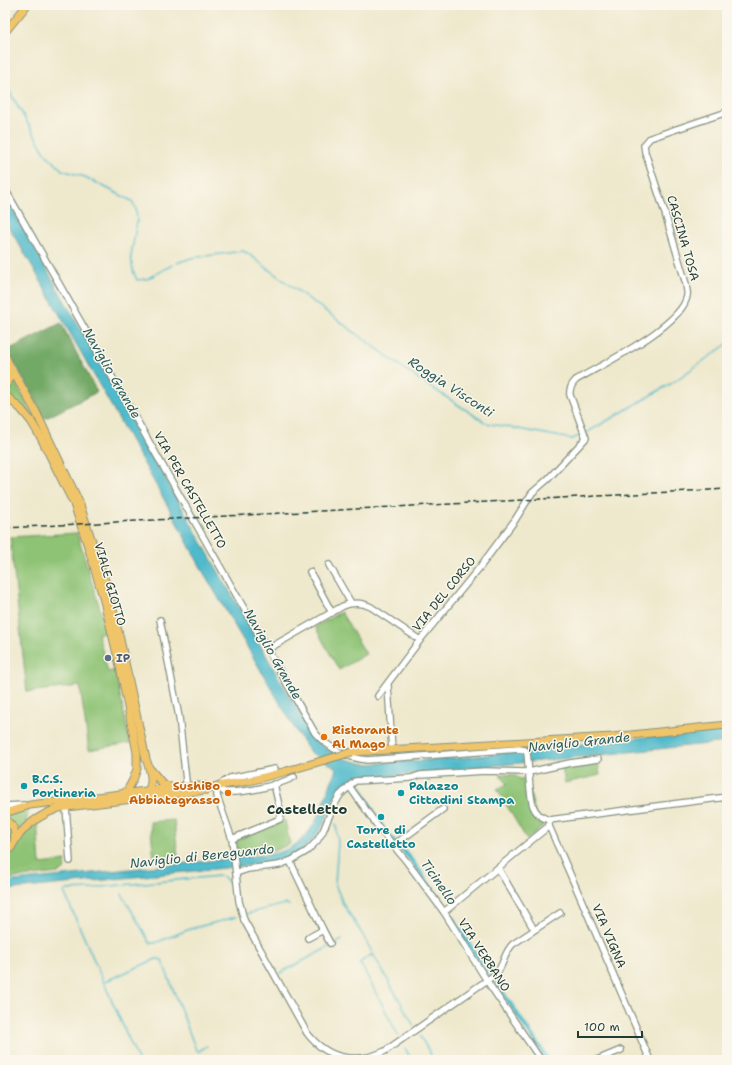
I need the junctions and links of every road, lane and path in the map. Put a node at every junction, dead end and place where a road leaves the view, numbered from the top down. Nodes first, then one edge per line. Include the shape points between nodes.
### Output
1 (27, 5) edge
2 (5, 32) edge
3 (727, 112) edge
4 (5, 189) edge
5 (5, 358) edge
6 (10, 366) junction
7 (5, 386) edge
8 (5, 395) edge
9 (529, 497) joint
10 (329, 565) dead end
11 (310, 572) dead end
12 (351, 603) junction
13 (332, 612) junction
14 (160, 620) dead end
15 (420, 640) junction
16 (268, 649) junction
17 (388, 685) junction
18 (378, 696) dead end
19 (727, 725) edge
20 (465, 745) junction
21 (392, 750) junction
22 (466, 754) junction
23 (598, 759) dead end
24 (150, 768) junction
25 (275, 769) dead end
26 (529, 771) junction
27 (294, 777) dead end
28 (274, 784) junction
29 (217, 786) junction
30 (350, 786) junction
31 (176, 788) junction
32 (185, 790) junction
33 (148, 791) junction
34 (122, 794) junction
35 (142, 797) junction
36 (727, 797) edge
37 (30, 804) junction
38 (5, 806) edge
39 (66, 806) junction
40 (443, 809) dead end
41 (5, 813) edge
42 (5, 819) edge
43 (549, 823) junction
44 (232, 839) junction
45 (15, 840) junction
46 (396, 844) junction
47 (5, 854) edge
48 (70, 860) dead end
49 (290, 861) junction
50 (498, 868) junction
51 (235, 870) junction
52 (446, 910) junction
53 (560, 913) dead end
54 (532, 926) dead end
55 (322, 930) junction
56 (308, 938) dead end
57 (330, 943) dead end
58 (487, 980) junction
59 (621, 1050) dead end
60 (541, 1060) edge
61 (597, 1060) edge
62 (650, 1060) edge

1 - 2 main road
3 - 9 street, CASCINA TOSA via 650,138 644,145 686,284 686,301 674,318 645,340 572,384 570,395 585,435 548,479
4 - 16 street, VIA PER CASTELLETTO
5 - 6 main road, VIALE GIOTTO
6 - 7 main road via 10,379
6 - 24 main road, VIALE GIOTTO via 36,412 80,502 109,593
8 - 34 main road, VIALE GIOTTO via 31,421 74,504 103,597 137,753 137,769 133,780 127,791
9 - 15 street, VIA DEL CORSO via 484,561
10 - 12 street
11 - 13 street
12 - 13 street
12 - 15 street via 371,607
13 - 16 street
14 - 32 street via 180,716
15 - 17 street, VIA DEL CORSO
16 - 22 street, VIA PER CASTELLETTO via 315,733 327,745 367,760
17 - 18 street, VIA DEL CORSO
17 - 21 street
19 - 20 main road via 612,737
20 - 21 main road
20 - 22 street
21 - 29 main road, bridge via 352,752 249,781
22 - 26 street via 525,750
23 - 26 street
24 - 31 main road, VIALE GIOTTO via 162,783
24 - 33 main road, VIALE GIOTTO via 151,785
25 - 29 street via 230,778
26 - 30 street via 485,771 357,780
26 - 43 street via 533,807
27 - 28 street
28 - 29 street via 227,792
28 - 44 street via 280,819
29 - 32 main road
29 - 44 street via 217,796
30 - 46 street, VIA VERBANO via 379,828
30 - 49 street via 340,794 317,841 307,851
31 - 32 main road
31 - 33 main road
32 - 35 main road
33 - 34 main road
33 - 35 main road
34 - 37 main road
35 - 39 main road
36 - 43 street
37 - 38 street
37 - 41 main road
39 - 45 main road via 36,818
39 - 48 street
40 - 46 street
42 - 45 main road via 14,828
43 - 50 street
43 - 62 street, VIA VIGNA
44 - 51 street
45 - 47 main road via 12,848
46 - 52 street, VIA VERBANO
49 - 51 street via 279,865
49 - 55 street
50 - 52 street
50 - 54 street
51 - 58 street via 244,920 307,1033 331,1054 355,1059 377,1055
52 - 58 street, VIA VERBANO via 449,922
53 - 58 street via 513,944 507,950 501,968
55 - 56 street
55 - 57 street
58 - 60 street, VIA VERBANO
59 - 61 street

